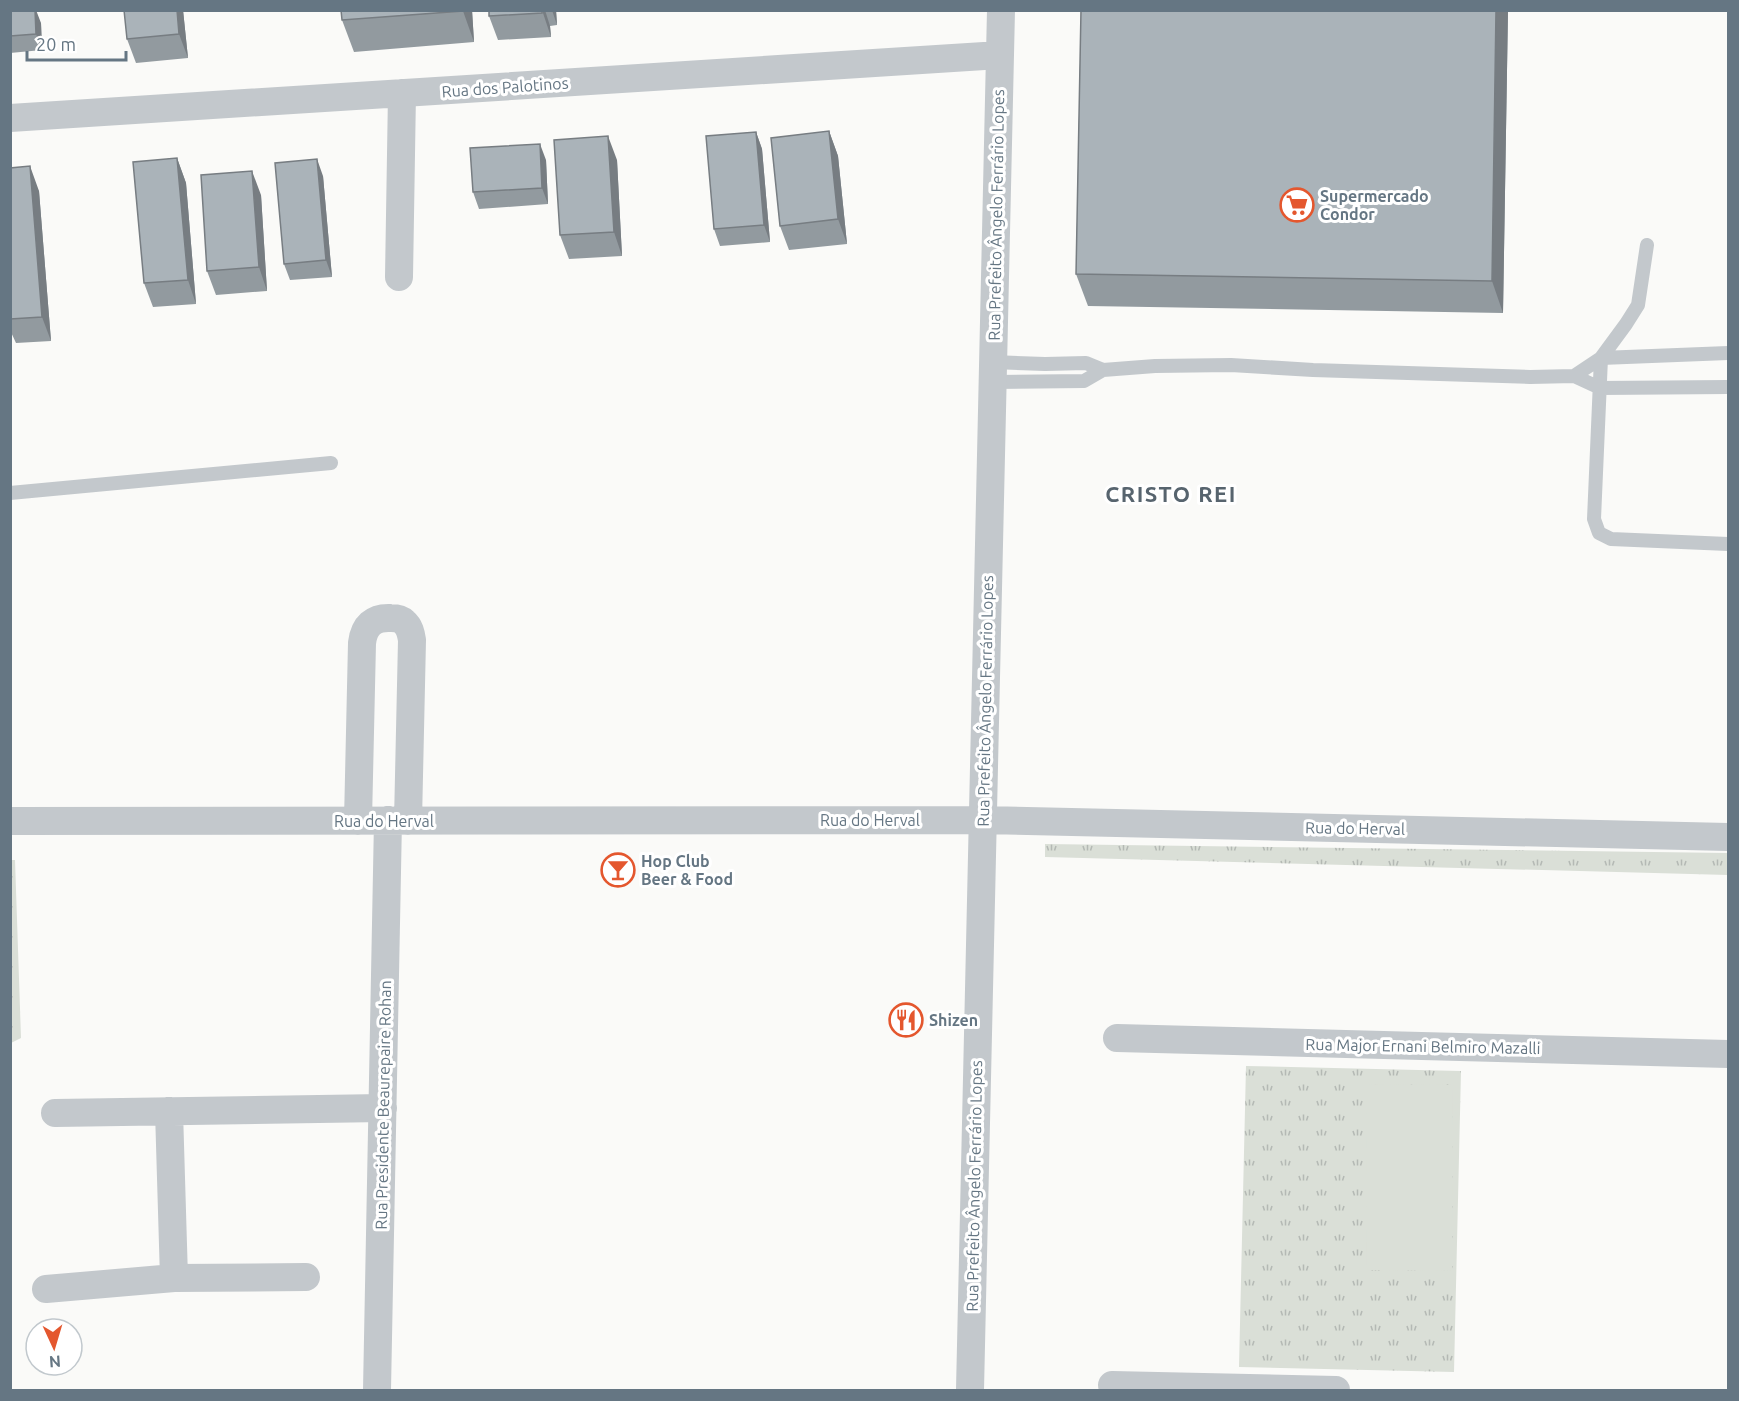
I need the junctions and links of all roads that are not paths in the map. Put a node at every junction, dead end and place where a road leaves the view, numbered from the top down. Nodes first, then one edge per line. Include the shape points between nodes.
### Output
1 (1001, 10) edge
2 (1000, 55) junction
3 (402, 93) junction
4 (10, 118) edge
5 (1647, 245) dead end
6 (399, 277) dead end
7 (1728, 353) edge
8 (1601, 358) junction
9 (1103, 370) junction
10 (993, 372) junction
11 (1574, 376) junction
12 (1728, 387) edge
13 (1600, 388) junction
14 (331, 463) dead end
15 (10, 493) edge
16 (1728, 544) edge
17 (983, 820) junction
18 (10, 821) edge
19 (358, 821) junction
20 (398, 821) junction
21 (1728, 837) edge
22 (1117, 1038) dead end
23 (1728, 1054) edge
24 (383, 1108) junction
25 (169, 1111) junction
26 (55, 1113) dead end
27 (306, 1277) dead end
28 (174, 1278) junction
29 (46, 1289) dead end
30 (1112, 1385) dead end
31 (377, 1390) edge
32 (970, 1390) edge
33 (1336, 1390) edge

1 - 2 street, Rua Prefeito Ângelo Ferrário Lopes
2 - 3 street, Rua dos Palotinos
2 - 10 street, Rua Prefeito Ângelo Ferrário Lopes
3 - 4 street, Rua dos Palotinos
3 - 6 street
5 - 8 lane via 1638,305
7 - 8 lane
8 - 11 lane
8 - 13 lane
9 - 10 lane via 1086,363
9 - 10 lane via 1084,381
9 - 11 lane via 1231,365
10 - 17 street, Rua Prefeito Ângelo Ferrário Lopes
11 - 13 lane
12 - 13 lane
13 - 16 lane via 1594,519 1599,533 1611,539
14 - 15 lane
17 - 20 street, Rua do Herval
17 - 21 street, Rua do Herval
17 - 32 street, Rua Prefeito Ângelo Ferrário Lopes
18 - 19 street, Rua do Herval
19 - 20 street, Rua do Herval
19 - 20 street, Rua Presidente Beaurepaire Rohan via 362,643 371,622 396,618 410,630 412,640
20 - 24 street, Rua Presidente Beaurepaire Rohan
22 - 23 street, Rua Major Ernani Belmiro Mazalli
24 - 25 street
24 - 31 street, Rua Presidente Beaurepaire Rohan
25 - 26 street
25 - 28 street
27 - 28 street
28 - 29 street
30 - 33 street

